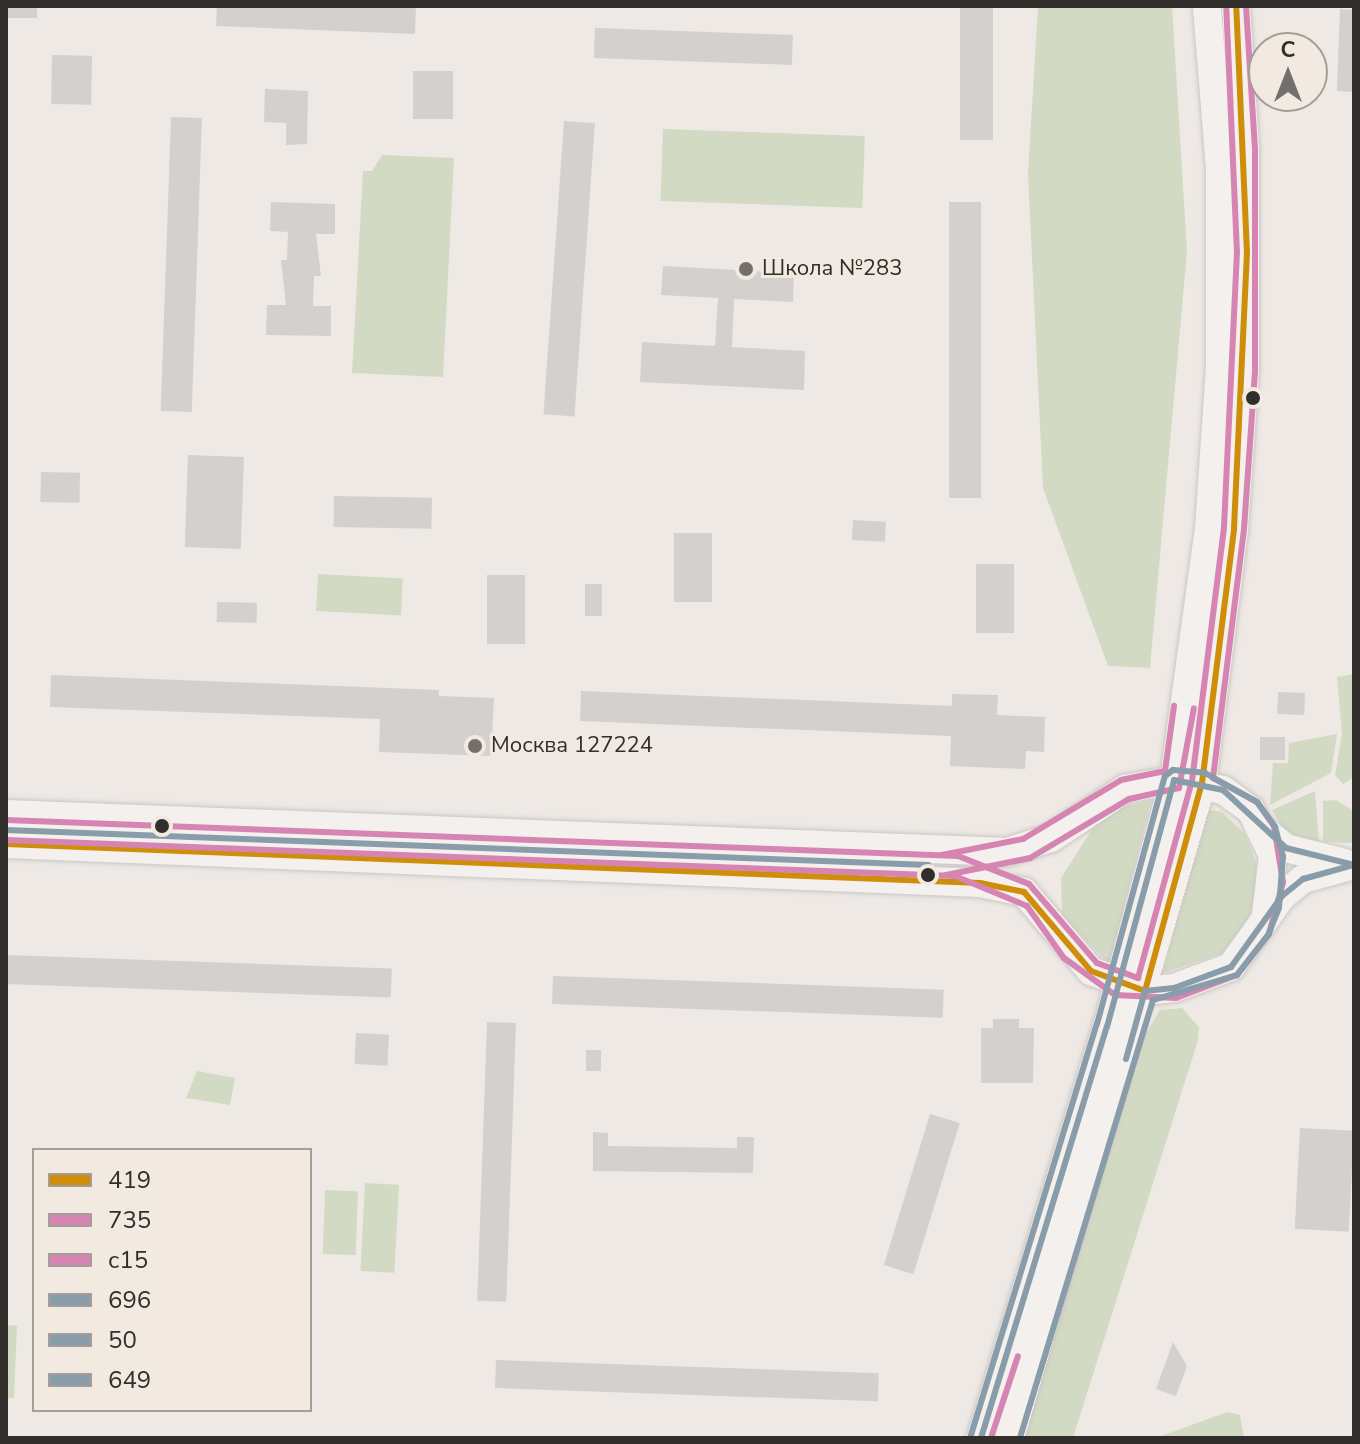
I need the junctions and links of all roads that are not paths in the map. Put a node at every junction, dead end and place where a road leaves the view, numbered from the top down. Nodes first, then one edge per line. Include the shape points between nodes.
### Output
1 (1207, 6) edge
2 (1236, 6) edge
3 (1174, 780) junction
4 (1202, 783) junction
5 (6, 814) edge
6 (333, 826) junction
7 (1266, 832) junction
8 (6, 844) edge
9 (331, 855) junction
10 (1354, 865) edge
11 (1260, 930) junction
12 (1132, 988) junction
13 (1019, 1364) junction
14 (981, 1438) edge
15 (1010, 1438) edge

1 - 3 main road via 1220,169 1220,367 1209,528
2 - 4 main road via 1245,149 1245,369 1234,528
3 - 4 main road
3 - 6 main road via 1125,789 1051,838 1007,852
3 - 12 main road
4 - 7 main road via 1251,810
4 - 12 main road
5 - 6 main road
6 - 9 main road via 317,840
7 - 10 main road via 1286,848
7 - 11 main road via 1273,881
8 - 9 main road
9 - 12 main road via 1013,888 1033,898 1091,971
10 - 11 main road via 1303,879 1282,896
11 - 12 main road via 1231,967 1174,988
12 - 13 main road
13 - 14 main road
13 - 15 main road

